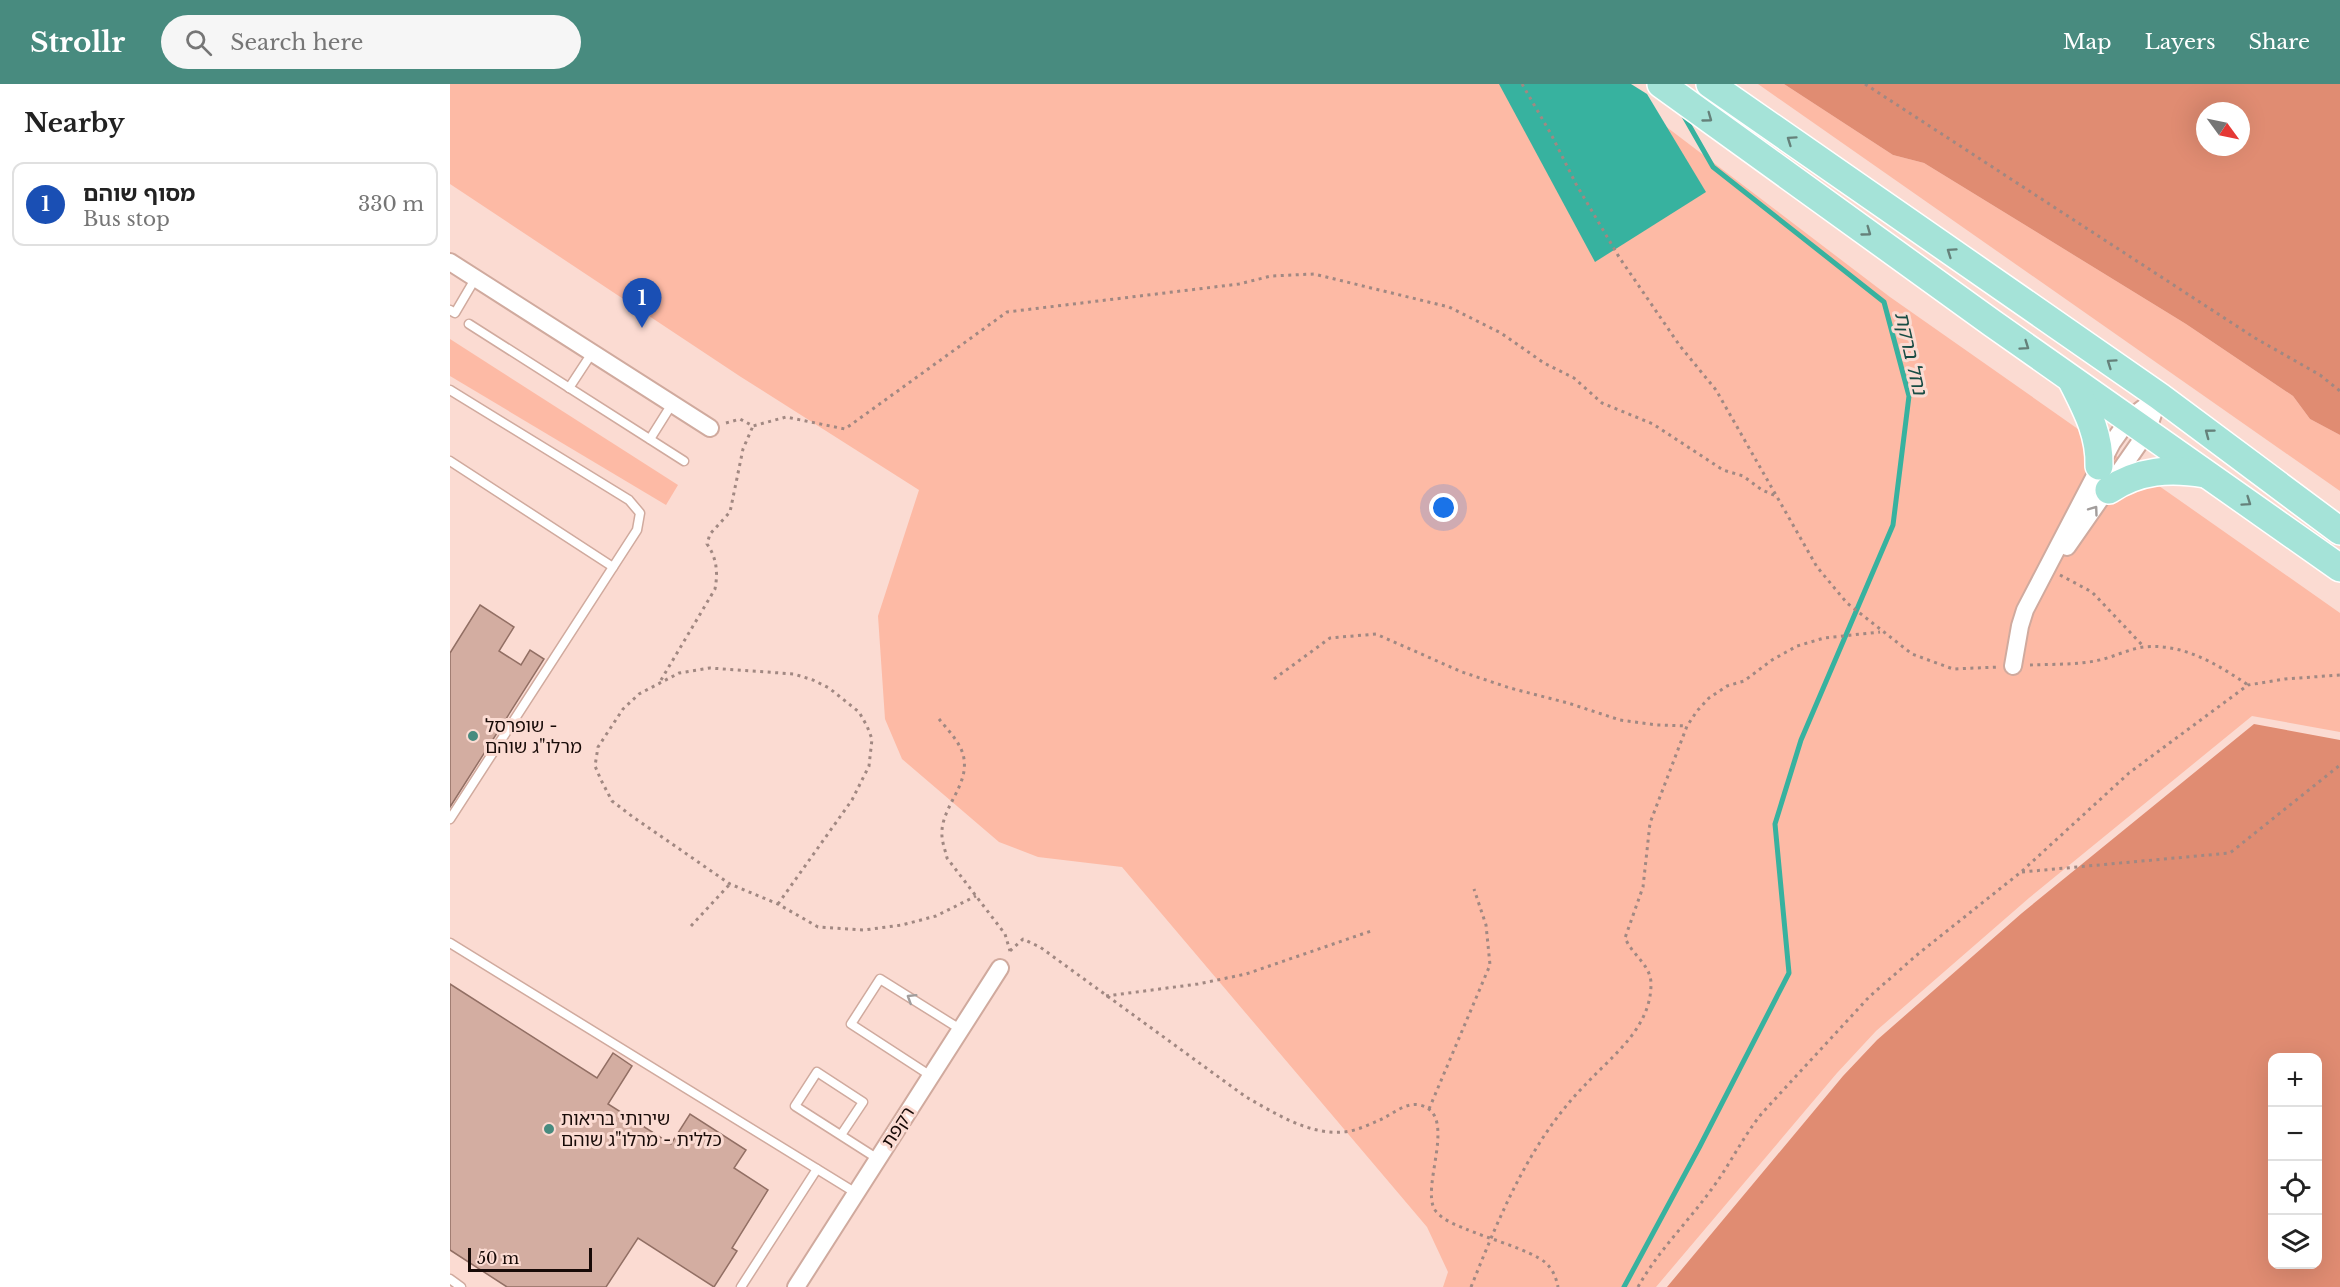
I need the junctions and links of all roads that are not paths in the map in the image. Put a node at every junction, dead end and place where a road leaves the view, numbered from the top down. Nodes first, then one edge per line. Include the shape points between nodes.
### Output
1 (1661, 84) edge
2 (1710, 84) edge
3 (450, 262) edge
4 (476, 279) junction
5 (450, 310) edge
6 (469, 324) dead end
7 (592, 353) junction
8 (2070, 377) junction
9 (569, 388) junction
10 (450, 390) edge
11 (2159, 396) junction
12 (672, 404) junction
13 (2138, 425) junction
14 (710, 428) road end
15 (650, 439) junction
16 (450, 461) edge
17 (684, 461) dead end
18 (2208, 475) junction
19 (2104, 478) junction
20 (2340, 531) edge
21 (613, 567) junction
22 (2340, 568) edge
23 (2035, 591) junction
24 (2013, 666) road end
25 (450, 819) edge
26 (450, 943) edge
27 (1000, 968) road end
28 (960, 1029) junction
29 (931, 1076) junction
30 (841, 1136) junction
31 (878, 1159) junction
32 (817, 1169) junction
33 (856, 1193) junction
34 (450, 1279) edge
35 (461, 1287) edge
36 (741, 1287) edge
37 (796, 1287) edge

1 -> 8 main road
11 -> 2 main road
3 - 4 street
4 - 5 lane via 455,313
4 - 7 street
6 - 9 lane
7 - 9 lane
7 - 12 street
8 - 13 main road
8 - 19 main road via 2095,431
9 - 15 lane
10 - 21 lane via 629,500 640,513 637,531
11 - 13 street
20 -> 11 main road
12 - 14 street
12 - 15 lane
13 - 18 main road
13 - 19 street
13 - 19 street
15 - 17 lane
16 - 21 lane
18 - 19 main road via 2174,470
18 -> 22 main road
19 - 23 street
23 -> 19 street
21 - 25 lane
23 - 24 street via 2020,626
26 - 32 lane
27 - 28 street, רקפת
28 - 29 street, רקפת
28 -> 29 lane via 880,979 851,1024
29 - 31 street, רקפת
30 - 30 lane via 795,1106 817,1072 863,1102
30 - 31 lane
31 - 33 street, רקפת
32 - 33 lane
32 - 36 lane
33 - 37 street, רקפת
34 - 35 lane

